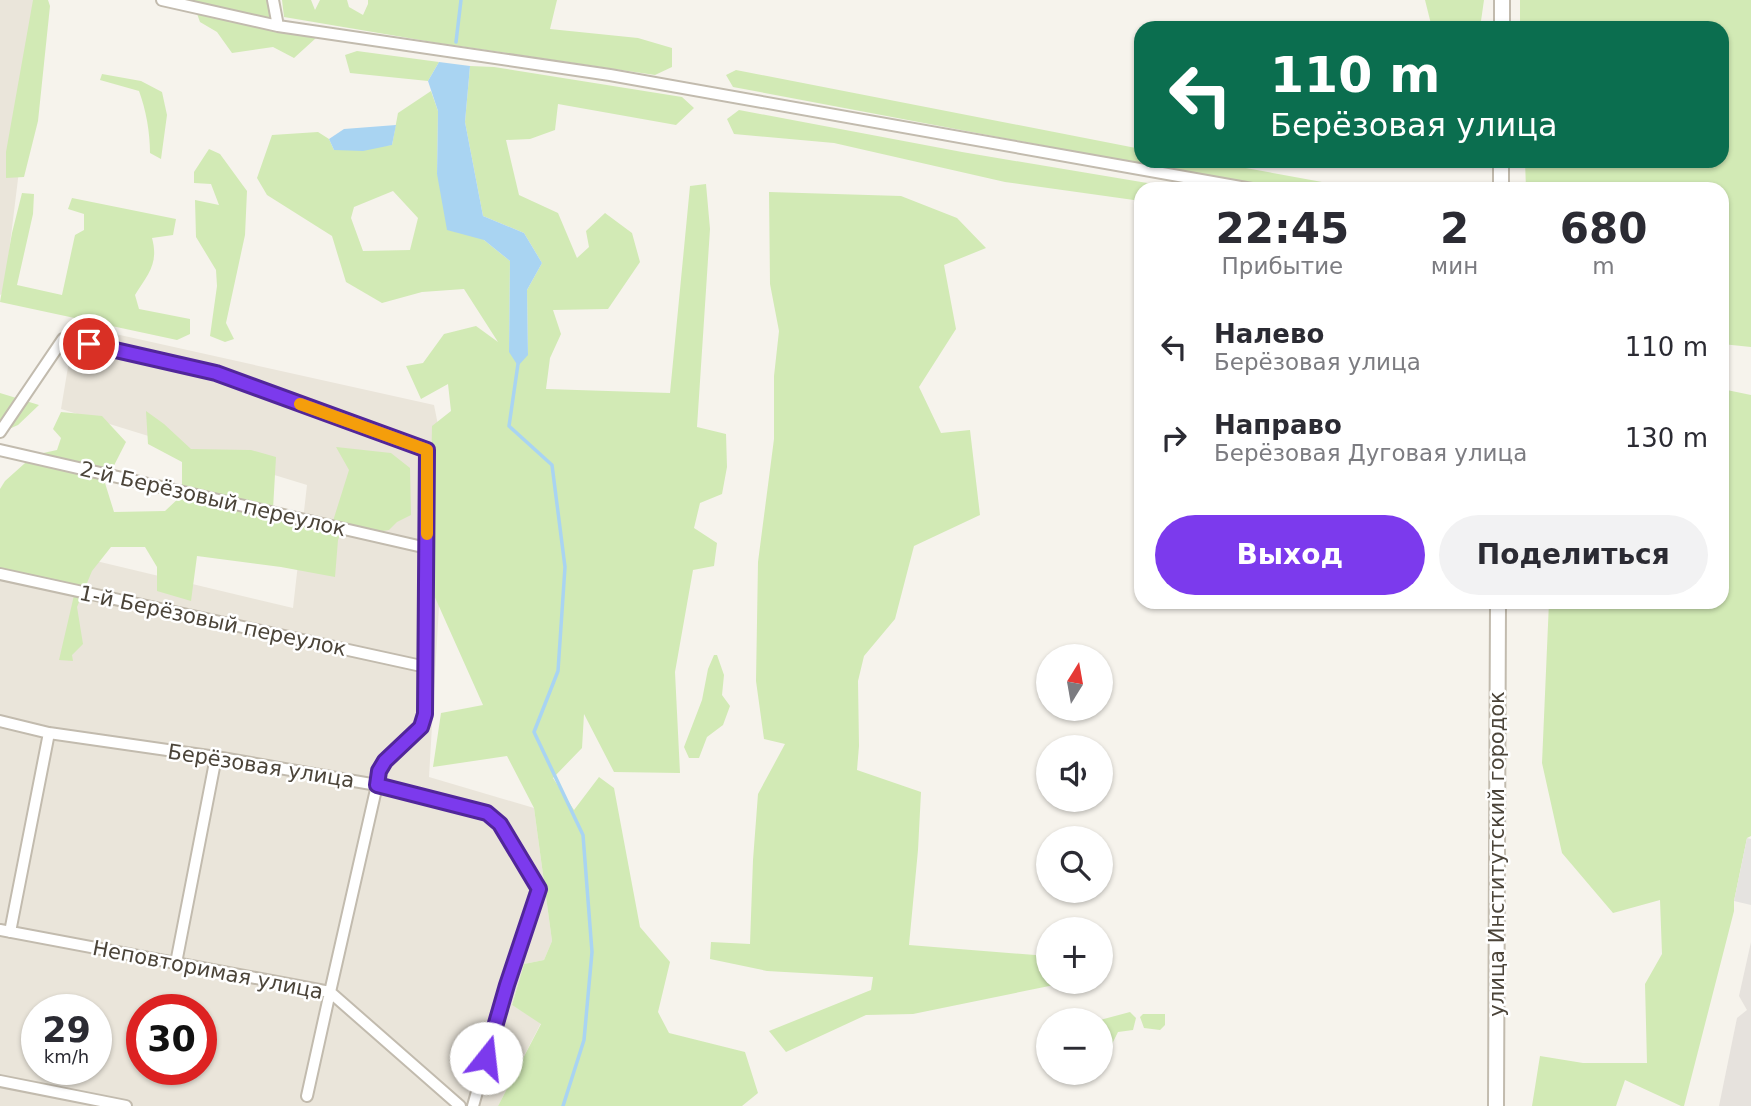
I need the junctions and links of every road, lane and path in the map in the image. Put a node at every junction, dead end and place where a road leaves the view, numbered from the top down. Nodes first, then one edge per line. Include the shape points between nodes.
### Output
1 (162, 0) edge
2 (273, 0) edge
3 (1502, 0) edge
4 (1502, 21) edge
5 (278, 26) junction
6 (1213, 182) edge
7 (0, 432) edge
8 (0, 450) edge
9 (426, 548) junction
10 (0, 575) edge
11 (1498, 609) edge
12 (426, 667) junction
13 (0, 721) edge
14 (49, 733) junction
15 (216, 757) junction
16 (377, 785) junction
17 (5, 931) edge
18 (176, 963) junction
19 (330, 992) junction
20 (0, 1082) edge
21 (307, 1096) dead end
22 (126, 1106) edge
23 (460, 1106) edge
24 (473, 1106) edge
25 (1496, 1106) edge

1 - 5 street
2 - 5 street
3 - 4 street
5 - 6 street via 610,75
7 - 9 street via 63,339 216,373 427,450
8 - 9 street, 2-й Берёзовый переулок
9 - 12 street
10 - 12 street, 1-й Берёзовый переулок
11 - 25 street, улица Институтский городок
12 - 16 street via 421,727 385,761
13 - 14 street, Берёзовая улица
14 - 15 street, Берёзовая улица
14 - 17 street
15 - 16 street, Берёзовая улица
15 - 18 street
16 - 19 street
16 - 24 street, Берёзовая улица via 487,813 500,824 539,889
17 - 18 street, Неповторимая улица
18 - 19 street, Неповторимая улица
19 - 21 street
19 - 23 street, Неповторимая улица
20 - 22 street

